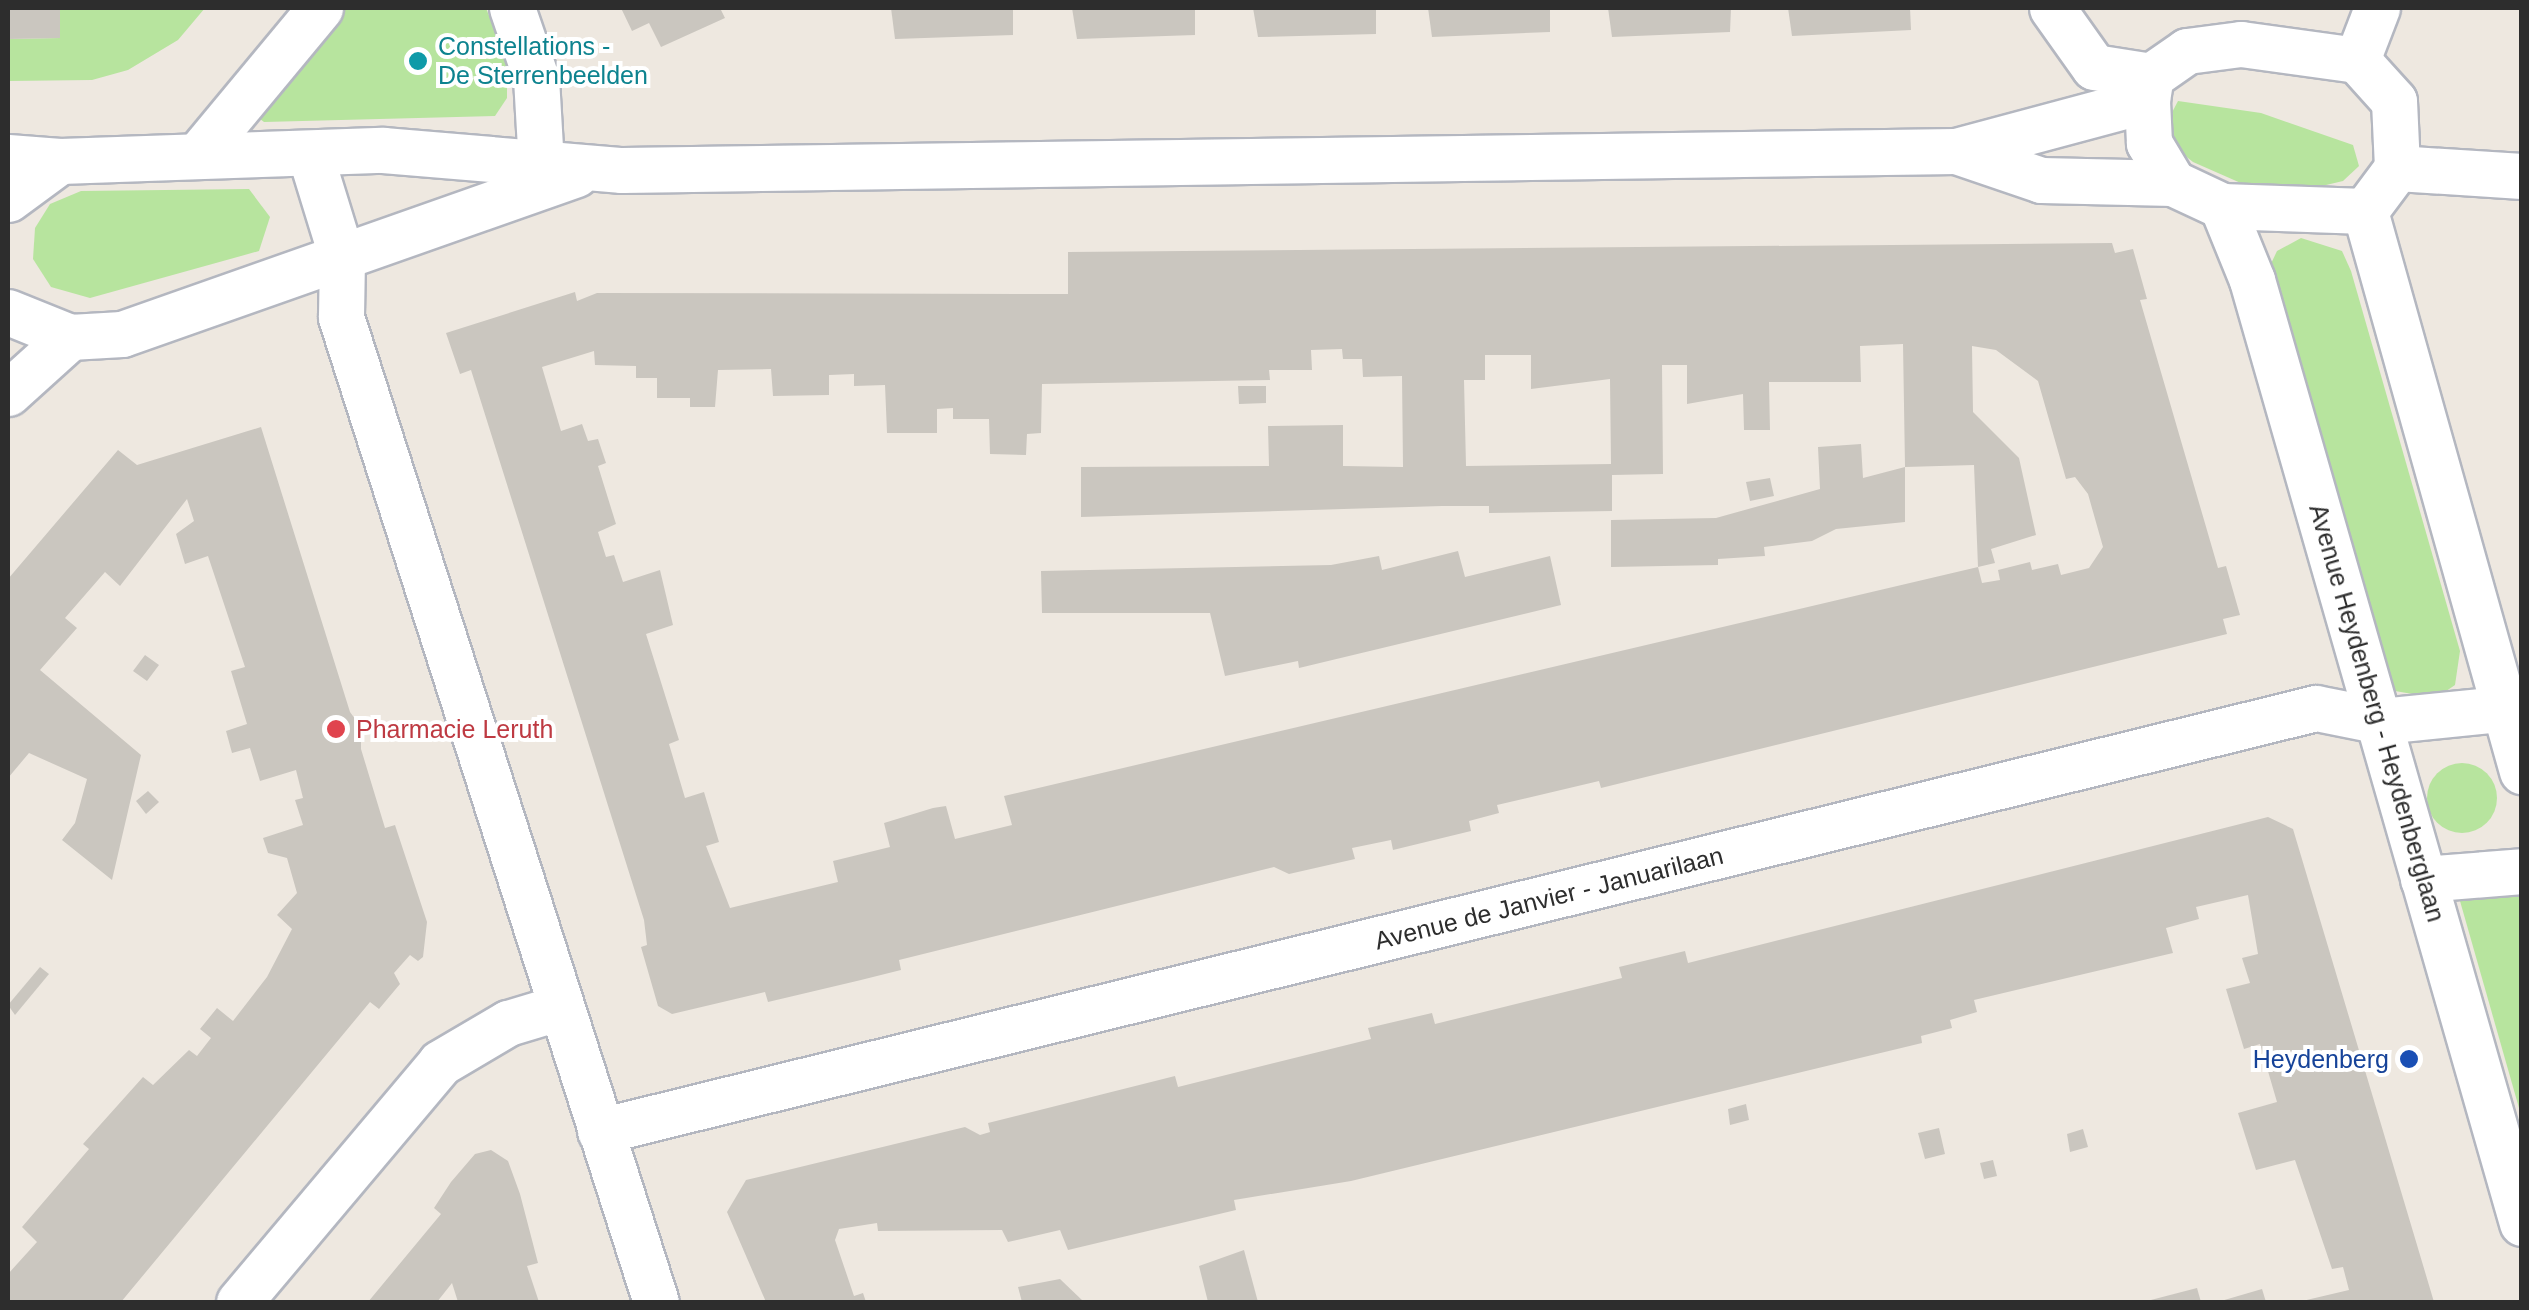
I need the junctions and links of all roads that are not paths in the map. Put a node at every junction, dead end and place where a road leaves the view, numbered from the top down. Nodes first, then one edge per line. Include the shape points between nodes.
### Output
1 (320, 8) edge
2 (512, 8) edge
3 (2052, 8) edge
4 (2378, 8) edge
5 (2357, 60) junction
6 (2149, 88) junction
7 (1956, 151) junction
8 (310, 154) junction
9 (198, 155) junction
10 (8, 157) edge
11 (60, 162) junction
12 (541, 166) junction
13 (2397, 168) junction
14 (588, 170) junction
15 (2522, 176) edge
16 (2173, 183) junction
17 (8, 198) edge
18 (2222, 206) junction
19 (2365, 211) junction
20 (342, 258) junction
21 (8, 312) edge
22 (70, 336) junction
23 (8, 392) edge
24 (2501, 709) junction
25 (2381, 720) junction
26 (2522, 771) edge
27 (2522, 871) edge
28 (2423, 879) junction
29 (558, 1008) junction
30 (600, 1131) junction
31 (2522, 1223) edge
32 (239, 1302) edge
33 (656, 1302) edge

1 - 9 street
2 - 12 street via 536,78
3 - 6 street via 2094,68
4 - 5 street
5 - 6 street via 2241,44 2187,51
5 - 13 street via 2394,101
6 - 7 street
6 - 16 street via 2149,143
7 - 14 street
7 - 16 street via 2041,180
8 - 9 street
8 - 12 street via 383,150
8 - 20 street
9 - 11 street
10 - 11 street
11 - 17 street
12 - 14 street
13 - 15 street
13 - 19 street
14 - 20 street
16 - 18 street
18 - 19 street
18 - 25 street, Avenue Heydenberg - Heydenberglaan via 2252,280
19 - 24 street
20 - 22 street via 122,334
20 - 29 street via 341,317
21 - 22 street
22 - 23 street
24 - 25 street, Avenue de Janvier - Januarilaan
24 - 26 street
25 - 28 street, Avenue Heydenberg - Heydenberglaan
25 - 30 street, Avenue de Janvier - Januarilaan via 2316,708
27 - 28 street
28 - 31 street, Avenue Heydenberg - Heydenberglaan
29 - 30 street
29 - 32 street via 508,1023 440,1063
30 - 33 street

